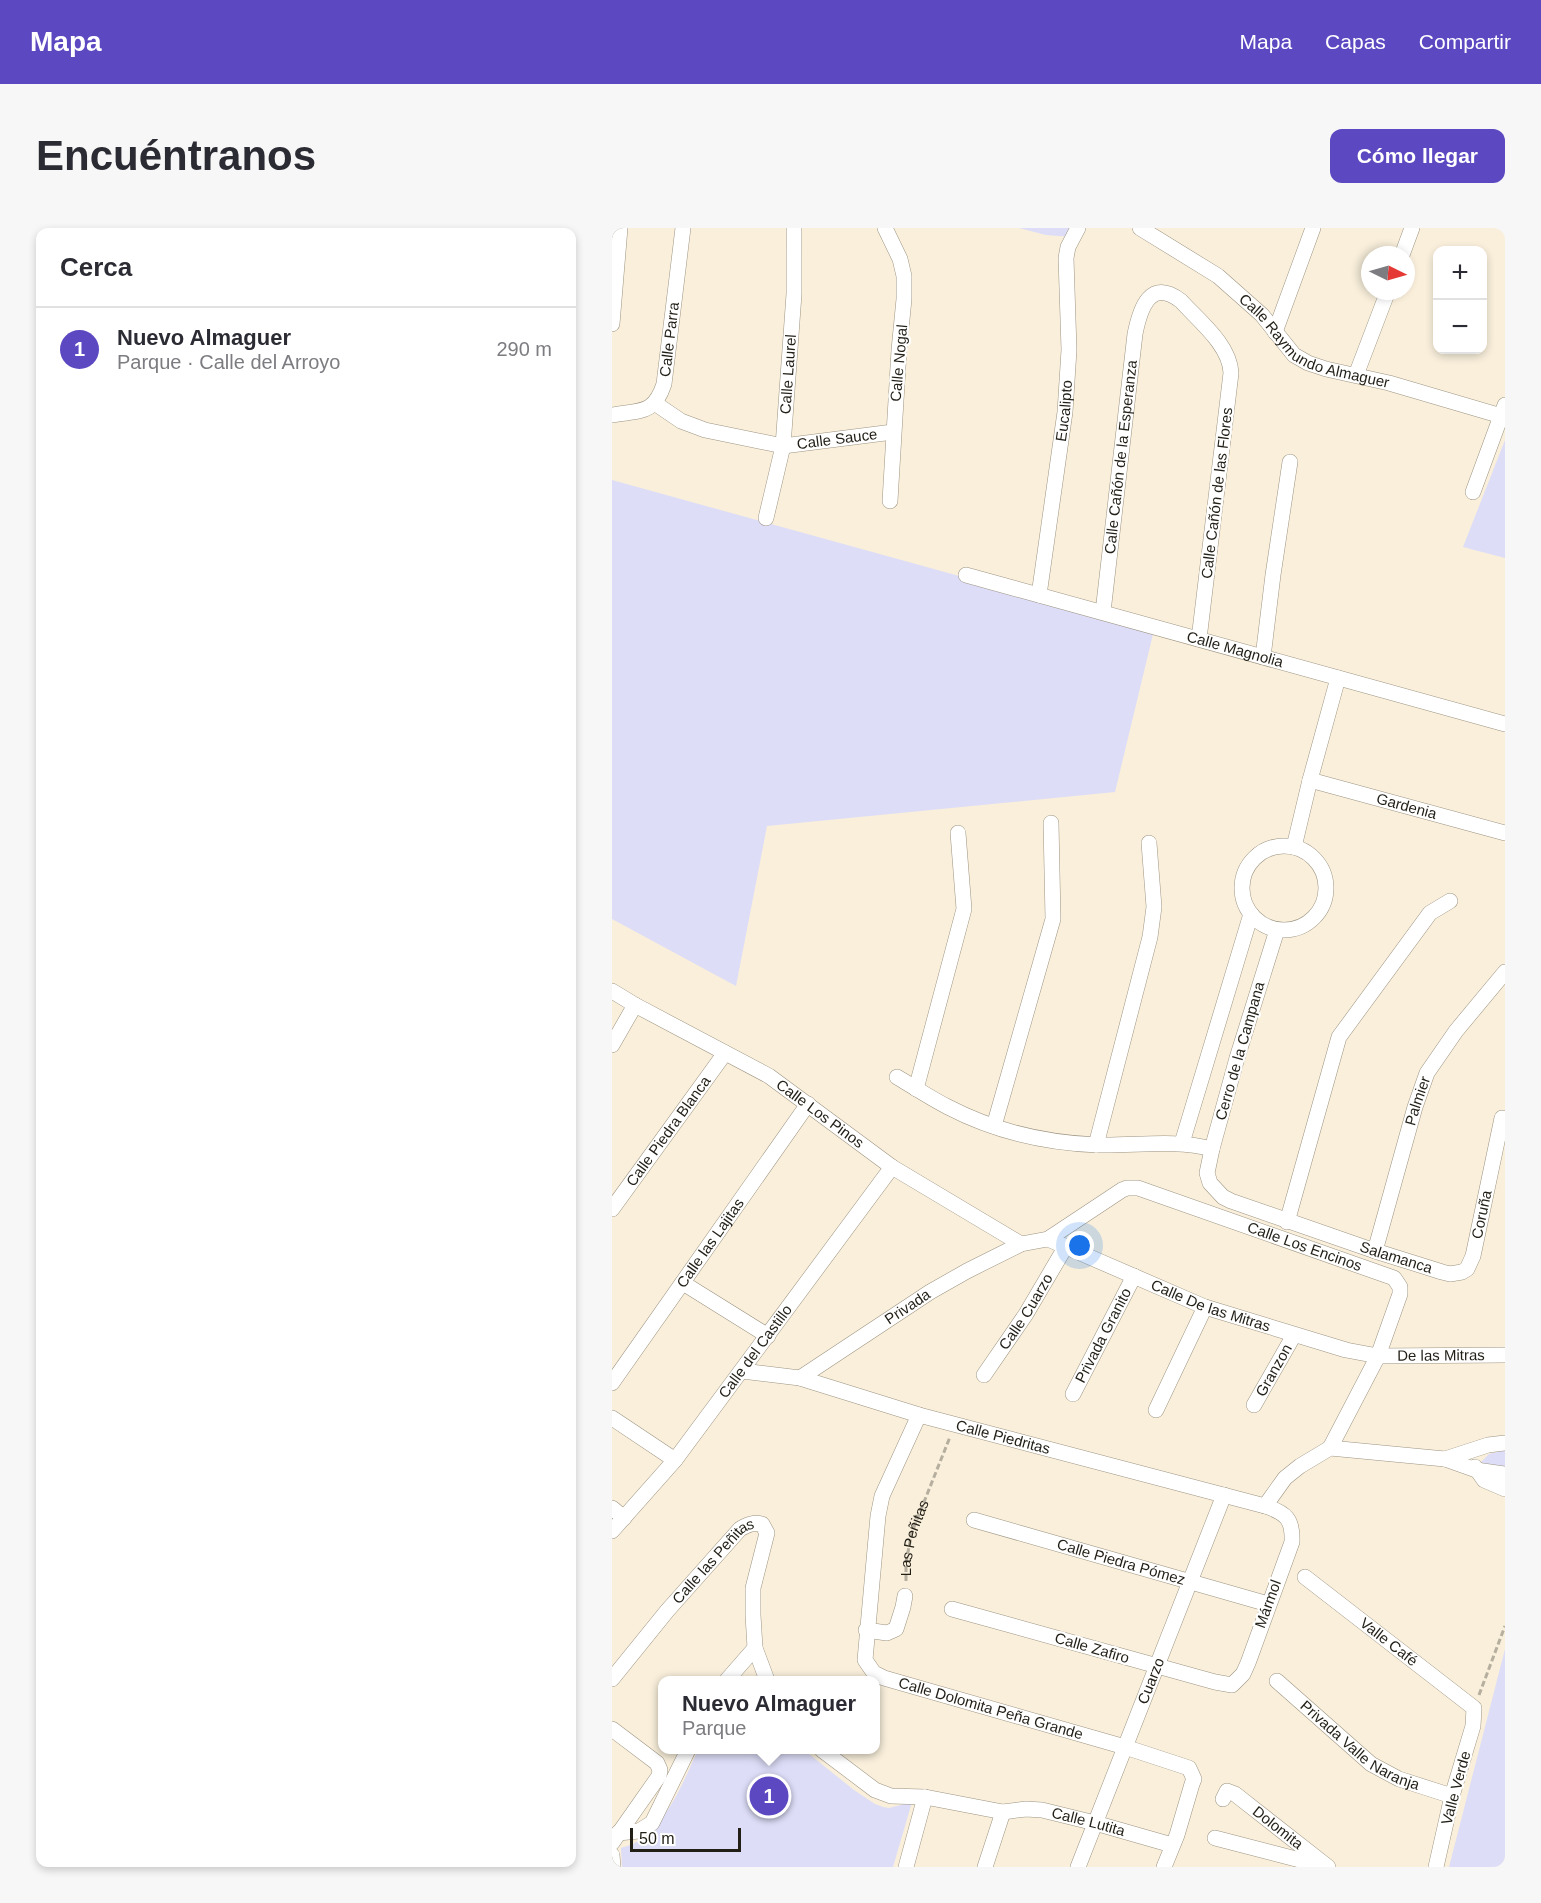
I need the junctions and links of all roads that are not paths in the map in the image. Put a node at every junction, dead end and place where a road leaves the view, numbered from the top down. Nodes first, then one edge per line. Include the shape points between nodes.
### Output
1 (620, 228) edge
2 (683, 228) edge
3 (794, 228) edge
4 (885, 228) edge
5 (1078, 228) edge
6 (1140, 228) edge
7 (1412, 228) edge
8 (1307, 230) edge
9 (1405, 246) edge
10 (1385, 300) edge
11 (612, 324) edge
12 (1275, 332) junction
13 (1224, 347) joint
14 (1356, 375) junction
15 (656, 404) junction
16 (1504, 412) edge
17 (612, 415) edge
18 (893, 432) junction
19 (783, 446) junction
20 (1290, 462) dead end
21 (1473, 492) dead end
22 (890, 501) dead end
23 (766, 518) dead end
24 (966, 575) dead end
25 (1039, 595) junction
26 (1103, 612) junction
27 (1199, 639) junction
28 (1263, 657) junction
29 (1338, 678) junction
30 (1505, 724) edge
31 (1310, 780) junction
32 (1051, 823) dead end
33 (958, 833) dead end
34 (1505, 833) edge
35 (1149, 843) dead end
36 (1294, 847) junction
37 (1450, 901) dead end
38 (1251, 914) junction
39 (1277, 930) junction
40 (1505, 972) edge
41 (612, 991) edge
42 (635, 1005) junction
43 (612, 1045) edge
44 (725, 1053) junction
45 (897, 1077) dead end
46 (916, 1089) junction
47 (808, 1104) junction
48 (1502, 1118) dead end
49 (994, 1126) junction
50 (1182, 1143) junction
51 (1096, 1145) junction
52 (1212, 1149) junction
53 (892, 1167) junction
54 (1207, 1173) joint
55 (612, 1209) edge
56 (1287, 1222) junction
57 (1048, 1239) junction
58 (1021, 1244) junction
59 (1066, 1246) junction
60 (1375, 1251) junction
61 (1462, 1272) joint
62 (1134, 1276) junction
63 (683, 1284) junction
64 (1205, 1307) junction
65 (1294, 1335) junction
66 (768, 1336) junction
67 (1505, 1354) edge
68 (1378, 1356) junction
69 (827, 1360) junction
70 (742, 1371) junction
71 (984, 1375) dead end
72 (800, 1378) junction
73 (612, 1383) edge
74 (828, 1387) junction
75 (1073, 1394) dead end
76 (1254, 1405) dead end
77 (1156, 1410) dead end
78 (919, 1415) junction
79 (612, 1418) edge
80 (1505, 1443) edge
81 (1330, 1448) junction
82 (1470, 1451) junction
83 (1445, 1459) junction
84 (675, 1460) junction
85 (1476, 1470) junction
86 (1505, 1474) edge
87 (1505, 1488) edge
88 (1224, 1495) junction
89 (1265, 1506) junction
90 (618, 1513) edge
91 (1289, 1519) joint
92 (974, 1520) dead end
93 (612, 1531) edge
94 (1305, 1577) dead end
95 (1190, 1581) junction
96 (905, 1596) road end
97 (1268, 1604) junction
98 (952, 1609) dead end
99 (866, 1630) junction
100 (755, 1648) junction
101 (1157, 1666) junction
102 (730, 1676) edge
103 (766, 1676) edge
104 (612, 1678) edge
105 (1277, 1681) dead end
106 (1232, 1685) joint
107 (1473, 1708) joint
108 (612, 1729) edge
109 (1125, 1747) junction
110 (686, 1754) edge
111 (829, 1754) edge
112 (1225, 1795) dead end
113 (1452, 1796) junction
114 (925, 1797) junction
115 (1003, 1812) junction
116 (1095, 1823) junction
117 (615, 1838) edge
118 (1215, 1838) dead end
119 (1172, 1845) junction
120 (612, 1855) edge
121 (614, 1867) edge
122 (906, 1867) edge
123 (986, 1867) edge
124 (1078, 1867) edge
125 (1164, 1867) edge
126 (1327, 1867) edge
127 (1436, 1867) edge

1 - 11 street
2 - 15 street, Calle Parra via 664,384
3 - 19 street, Calle Laurel via 794,294
4 - 18 street, Calle Nogal via 904,276
5 - 25 street, Eucalipto via 1066,258 1069,350 1065,412
6 - 12 street, Calle Raymundo Almaguer via 1218,276 1252,305
7 - 9 street
8 - 12 street
10 - 14 street
12 - 14 street, Calle Raymundo Almaguer via 1294,355 1308,363
13 - 26 street, Calle Cañón de la Esperanza via 1174,295 1156,294 1144,303 1135,334
13 - 27 street, Calle Cañón de las Flores via 1232,373
14 - 16 street, Calle Raymundo Almaguer
15 - 17 street
15 - 19 street, Calle Sauce via 681,422 705,430
16 - 21 street
18 - 19 street, Calle Sauce
18 - 22 street, Calle Nogal
19 - 23 street, Calle Laurel
20 - 28 street
24 - 25 street, Calle Magnolia
25 - 26 street, Calle Magnolia
26 - 27 street, Calle Magnolia
27 - 28 street, Calle Magnolia
28 - 29 street, Calle Magnolia
29 - 30 street, Calle Magnolia
29 - 31 street
31 - 34 street, Gardenia
31 - 36 street
32 - 49 street via 1053,918
33 - 46 street via 964,909
35 - 51 street via 1154,907 1150,937
36 - 38 street via 1267,849 1246,870 1242,885
36 - 39 street via 1311,855 1321,867 1326,882 1325,898 1307,923
37 - 56 street via 1430,914 1339,1037
38 - 39 street
38 - 50 street
39 - 52 street, Cerro de la Campana
40 - 60 street, Palmier via 1427,1073
41 - 42 street, Calle Los Pinos
42 - 43 street
42 - 44 street, Calle Los Pinos
44 - 47 street, Calle Los Pinos via 769,1076
44 - 55 street, Calle Piedra Blanca
45 - 46 street
46 - 49 street via 949,1108
47 - 53 street, Calle Los Pinos
47 - 63 street, Calle las Lajitas
48 - 61 street, Coruña via 1473,1256
49 - 51 street via 1045,1140
50 - 51 street
50 - 52 street
52 - 54 street, Cerro de la Campana
53 - 58 street, Calle Los Pinos
53 - 66 street, Calle del Castillo
54 - 56 street, Salamanca via 1210,1183 1223,1197
56 - 60 street, Salamanca
57 - 58 street, Privada
57 - 59 street, Calle De las Mitras
57 - 68 street, Calle Los Encinos via 1122,1190 1138,1188 1394,1278 1400,1294
58 - 69 street, Privada via 909,1304
59 - 62 street, Calle De las Mitras
59 - 71 street, Calle Cuarzo
60 - 61 street, Salamanca via 1450,1274
62 - 64 street, Calle De las Mitras
62 - 75 street, Privada Granito
63 - 66 street
63 - 73 street, Calle las Lajitas
64 - 65 street, Calle De las Mitras
64 - 77 street
65 - 68 street, Calle De las Mitras
65 - 76 street, Granzon
66 - 70 street, Calle del Castillo
67 - 68 street, De las Mitras
68 - 81 street
69 - 72 street, Privada
69 - 74 street
70 - 72 street, Calle Piedritas
70 - 84 street, Calle del Castillo
72 - 74 street, Calle Piedritas
74 - 78 street, Calle Piedritas
78 - 88 street, Calle Piedritas
78 - 99 street, Calle Dolomita Peña Grande via 882,1496
79 - 84 street
80 - 82 street
81 - 83 street
81 - 89 street via 1286,1478
82 - 83 street
82 - 85 street
83 - 85 street
84 - 90 street, Calle del Castillo
85 - 86 street
85 - 87 street via 1484,1480
88 - 89 street, Calle Piedritas
88 - 95 street, Cuarzo
89 - 91 street, Calle Piedritas
90 - 93 street, Calle del Castillo
91 - 97 street, Mármol via 1292,1542
92 - 95 street, Calle Piedra Pómez
94 - 107 street, Valle Café
95 - 97 street, Calle Piedra Pómez
95 - 101 street, Cuarzo
96 - 99 street, Las Peñitas via 896,1629 886,1633
97 - 106 street, Mármol via 1244,1674
98 - 101 street, Calle Zafiro
99 - 109 street, Calle Dolomita Peña Grande via 865,1660 874,1673 884,1678
100 - 102 street
100 - 103 street
100 - 104 street, Calle las Peñitas via 753,1588 767,1533 762,1524 756,1523 740,1529
101 - 106 street, Calle Zafiro
101 - 109 street, Cuarzo
105 - 113 street, Privada Valle Naranja via 1371,1764 1399,1779
107 - 113 street, Valle Verde via 1473,1726
108 - 117 street via 657,1763 660,1770
109 - 116 street, Cuarzo
109 - 119 street, Calle Dolomita Peña Grande via 1185,1766 1192,1773 1192,1785
110 - 117 street via 652,1823
111 - 114 street, Calle Lutita via 882,1793
112 - 126 street, Dolomita via 1235,1794
113 - 127 street, Valle Verde
114 - 115 street, Calle Lutita
114 - 122 street
115 - 116 street, Calle Lutita via 1042,1810
115 - 123 street
116 - 119 street, Calle Lutita
116 - 124 street, Cuarzo
118 - 126 street
119 - 125 street
120 - 121 street

